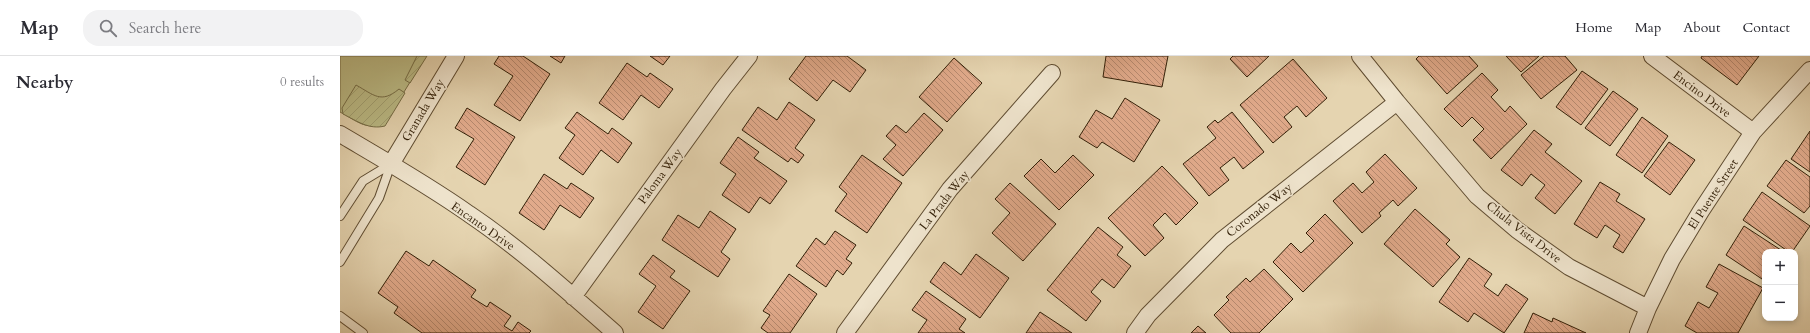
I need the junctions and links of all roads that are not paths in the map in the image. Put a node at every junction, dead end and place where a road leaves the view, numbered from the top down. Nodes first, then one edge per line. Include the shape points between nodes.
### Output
1 (456, 56) edge
2 (749, 56) edge
3 (1360, 56) edge
4 (1652, 56) edge
5 (1810, 70) edge
6 (1052, 73) dead end
7 (1397, 102) junction
8 (1753, 132) junction
9 (340, 134) edge
10 (391, 164) junction
11 (340, 216) edge
12 (340, 262) edge
13 (573, 296) junction
14 (1648, 308) junction
15 (340, 316) edge
16 (363, 333) edge
17 (615, 333) edge
18 (845, 333) edge
19 (1135, 333) edge
20 (1638, 333) edge

1 - 10 street, Granada Way
2 - 13 street, Paloma Way
3 - 7 street, Chula Vista Drive
4 - 8 street, Encino Drive
5 - 8 street, El Puente Street
6 - 18 street, La Prada Way via 950,189
7 - 14 street, Chula Vista Drive via 1477,196 1517,230 1569,267
7 - 19 street, Coronado Way via 1222,240 1148,315
8 - 14 street, El Puente Street via 1672,259
9 - 10 street, Encanto Drive
10 - 11 lane via 363,181
10 - 12 lane via 379,198
10 - 13 street, Encanto Drive via 470,214
13 - 17 street, Encanto Drive
14 - 20 street, El Puente Street
15 - 16 lane

